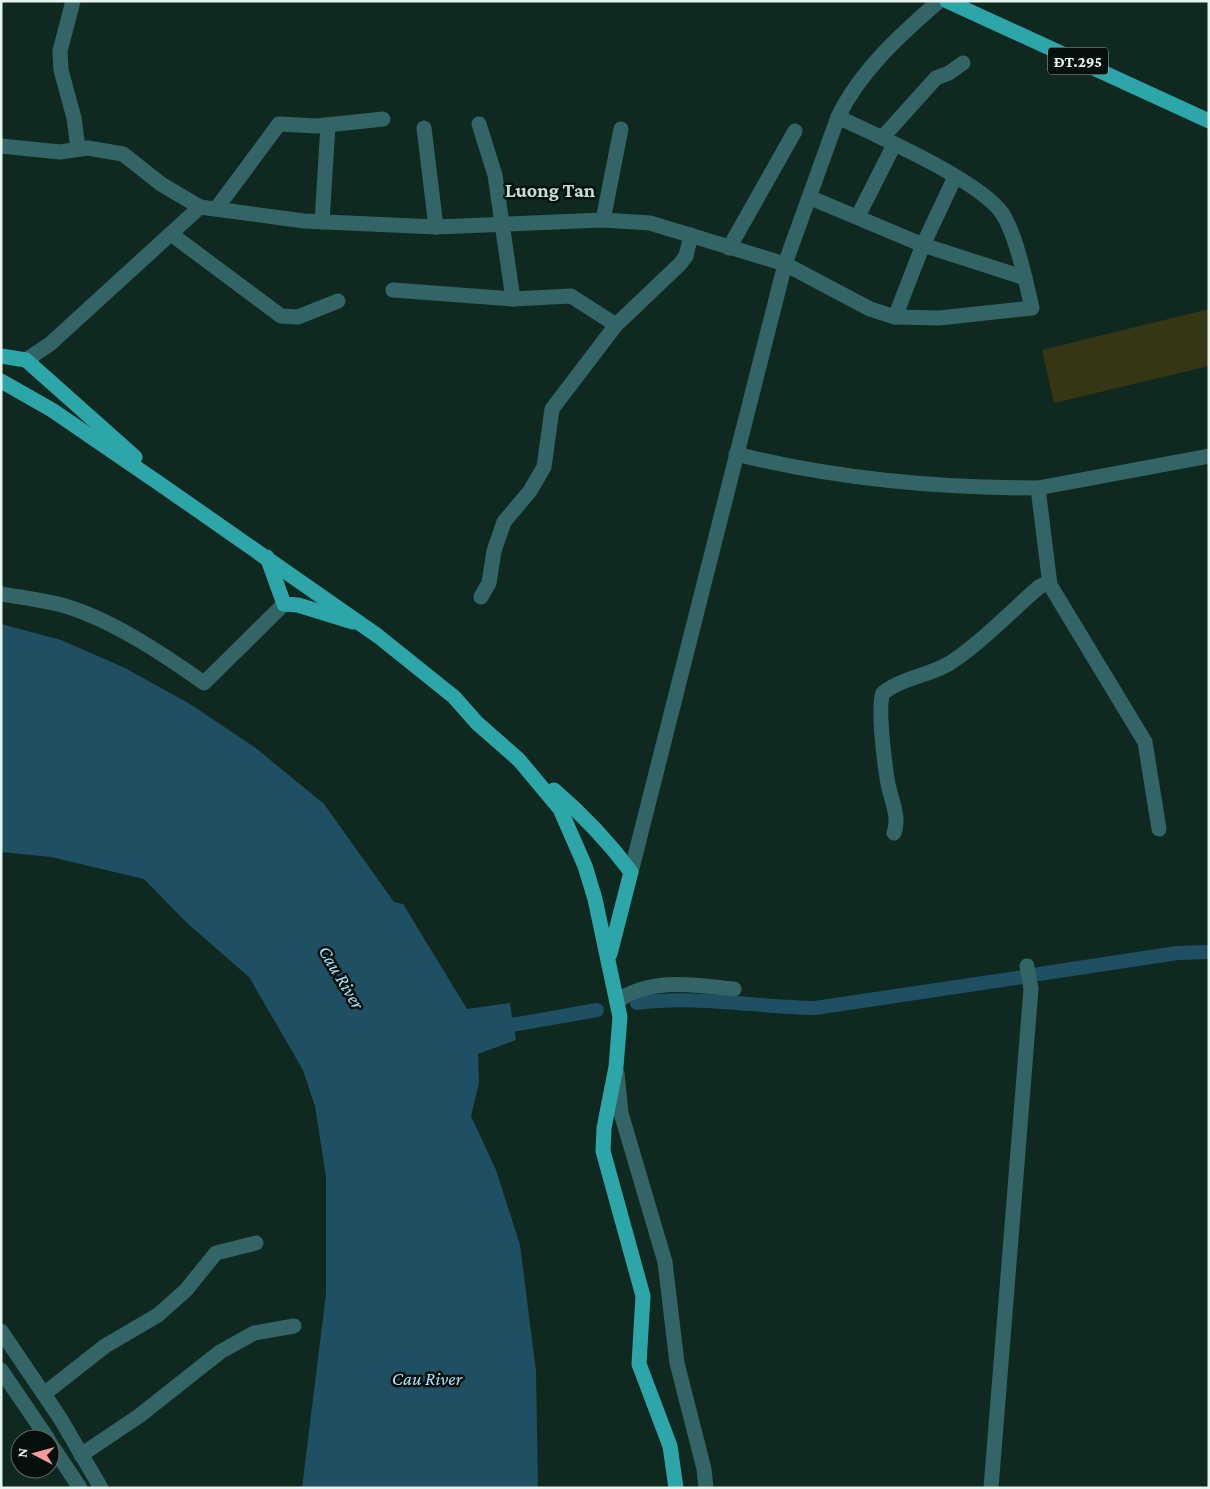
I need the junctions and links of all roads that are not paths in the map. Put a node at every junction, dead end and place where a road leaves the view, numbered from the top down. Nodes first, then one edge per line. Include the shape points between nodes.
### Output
1 (73, 1) edge
2 (939, 1) edge
3 (947, 1) edge
4 (963, 63) dead end
5 (838, 117) junction
6 (1208, 118) edge
7 (383, 119) dead end
8 (479, 124) dead end
9 (328, 125) junction
10 (424, 128) dead end
11 (621, 129) dead end
12 (795, 131) dead end
13 (888, 141) junction
14 (1, 146) edge
15 (78, 148) junction
16 (955, 177) junction
17 (811, 198) junction
18 (200, 207) junction
19 (216, 209) junction
20 (858, 216) junction
21 (603, 220) junction
22 (322, 222) junction
23 (502, 226) junction
24 (436, 227) junction
25 (171, 234) junction
26 (691, 236) junction
27 (923, 245) junction
28 (730, 248) junction
29 (785, 264) junction
30 (1025, 278) junction
31 (393, 290) dead end
32 (513, 299) junction
33 (338, 301) dead end
34 (896, 316) junction
35 (616, 325) junction
36 (1, 356) edge
37 (26, 360) junction
38 (1, 381) edge
39 (736, 454) junction
40 (1209, 456) edge
41 (164, 486) junction
42 (1038, 488) junction
43 (267, 557) junction
44 (1049, 582) junction
45 (1, 594) edge
46 (481, 597) dead end
47 (284, 604) junction
48 (359, 623) junction
49 (519, 760) junction
50 (1159, 829) dead end
51 (894, 833) dead end
52 (631, 872) junction
53 (608, 958) junction
54 (1027, 966) dead end
55 (734, 989) dead end
56 (617, 1001) junction
57 (616, 1067) junction
58 (256, 1243) dead end
59 (294, 1326) dead end
60 (1, 1332) edge
61 (1, 1370) edge
62 (44, 1394) junction
63 (31, 1414) junction
64 (60, 1418) junction
65 (41, 1429) edge
66 (82, 1455) junction
67 (60, 1458) edge
68 (80, 1488) edge
69 (101, 1488) edge
70 (676, 1488) edge
71 (706, 1488) edge
72 (991, 1488) edge

1 - 15 street via 60,51
2 - 5 street via 911,25 872,67 849,94
3 - 6 main road, ĐT.295
4 - 13 street via 936,78
5 - 13 street
5 - 17 street
7 - 9 street
8 - 23 street via 495,175
9 - 19 street via 278,125
9 - 22 street
10 - 24 street
11 - 21 street
12 - 28 street
13 - 16 street
13 - 20 street
14 - 15 street via 60,152
15 - 18 street via 123,154 162,184
16 - 27 street
16 - 30 street via 984,195 1002,214
17 - 20 street
17 - 29 street
18 - 19 street
18 - 25 street
19 - 22 street
20 - 27 street
21 - 23 street
21 - 26 street via 650,223
22 - 24 street
23 - 24 street
23 - 32 street
25 - 33 street via 281,316 298,317
25 - 37 street via 50,344
26 - 28 street
26 - 35 street via 686,256 680,264
27 - 30 street
27 - 34 street
28 - 29 street
29 - 34 street via 870,309
29 - 39 street
30 - 34 street via 1032,308 951,317
31 - 32 street
32 - 35 street via 571,296
35 - 46 street via 552,409 544,467 501,529 489,583
36 - 37 main road
37 - 41 main road
38 - 41 main road via 52,410
39 - 42 street via 820,472 884,480 940,486
39 - 52 street
40 - 42 street
41 - 43 main road
42 - 44 street
43 - 47 main road
43 - 48 main road
44 - 50 street via 1146,742
44 - 51 street via 951,662 924,676 897,683 883,693 880,706 894,810
45 - 47 street via 63,606 93,617 169,659 204,684
47 - 48 main road
48 - 49 main road via 447,690 477,723
49 - 52 main road via 584,816
49 - 53 main road via 564,814 585,866
52 - 53 main road
53 - 56 main road
54 - 72 street via 1030,998
55 - 56 street via 658,984 643,987
56 - 57 main road via 620,1041
57 - 70 main road via 604,1128 603,1151 644,1296 639,1364 670,1446
57 - 71 street via 621,1113 665,1262 677,1363 704,1468
58 - 62 street via 216,1253 186,1290 158,1315 105,1346
59 - 66 street via 260,1332 227,1348
60 - 62 street
61 - 63 street
62 - 64 street
63 - 64 street
63 - 65 street
64 - 66 street
66 - 69 street
67 - 68 street

